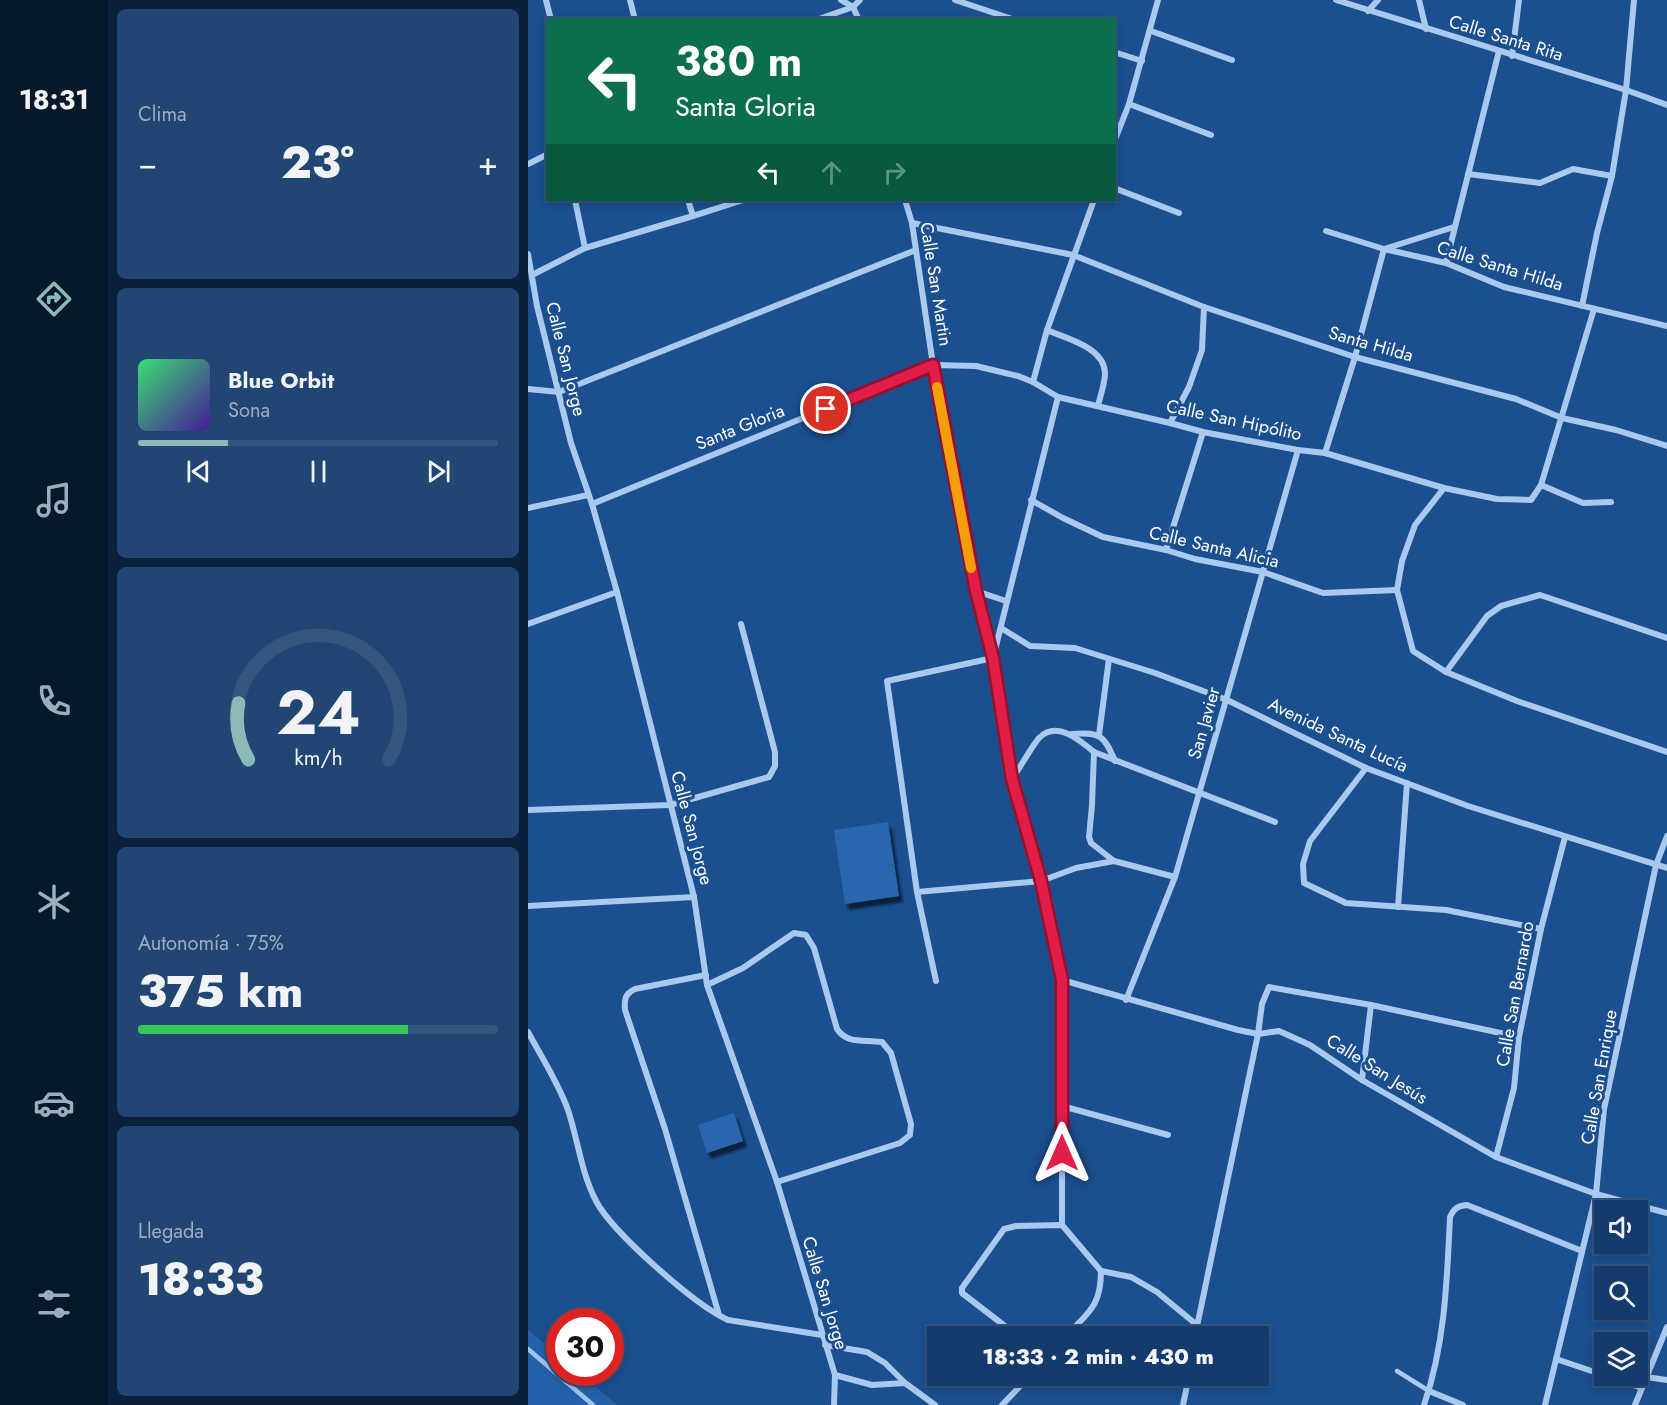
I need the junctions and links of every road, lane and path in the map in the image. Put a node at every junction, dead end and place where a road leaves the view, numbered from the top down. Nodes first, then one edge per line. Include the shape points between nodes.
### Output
1 (546, 0) edge
2 (630, 0) edge
3 (841, 0) edge
4 (860, 0) edge
5 (955, 0) edge
6 (1158, 0) edge
7 (1336, 0) edge
8 (1378, 0) edge
9 (1419, 0) edge
10 (1519, 0) edge
11 (1634, 0) edge
12 (853, 7) junction
13 (1368, 10) junction
14 (550, 18) edge
15 (634, 18) edge
16 (822, 18) edge
17 (858, 18) edge
18 (1008, 18) edge
19 (1426, 29) junction
20 (1151, 31) junction
21 (1499, 51) junction
22 (1116, 53) edge
23 (1512, 56) junction
24 (1232, 60) dead end
25 (1142, 61) junction
26 (1626, 90) junction
27 (1129, 104) junction
28 (1667, 105) edge
29 (1211, 135) dead end
30 (1116, 137) edge
31 (546, 155) edge
32 (528, 164) edge
33 (1468, 174) junction
34 (1612, 176) junction
35 (1116, 189) edge
36 (574, 201) edge
37 (688, 201) edge
38 (740, 201) edge
39 (905, 201) edge
40 (1094, 201) edge
41 (1179, 213) dead end
42 (693, 216) junction
43 (912, 223) junction
44 (1454, 227) junction
45 (1326, 231) dead end
46 (585, 248) junction
47 (1384, 249) junction
48 (916, 250) junction
49 (528, 254) edge
50 (1073, 255) junction
51 (1446, 263) junction
52 (532, 275) junction
53 (1582, 306) junction
54 (1204, 307) junction
55 (1594, 309) junction
56 (1667, 326) edge
57 (1047, 330) junction
58 (1355, 357) junction
59 (933, 365) junction
60 (1033, 382) junction
61 (528, 389) edge
62 (559, 392) junction
63 (1058, 397) junction
64 (1098, 406) junction
65 (1562, 418) junction
66 (1170, 423) junction
67 (1203, 432) junction
68 (1667, 446) edge
69 (1298, 450) junction
70 (1325, 453) junction
71 (1541, 485) junction
72 (1444, 488) junction
73 (588, 495) junction
74 (1031, 500) junction
75 (1611, 502) dead end
76 (592, 504) junction
77 (528, 508) edge
78 (1166, 550) junction
79 (1263, 572) junction
80 (1397, 590) junction
81 (976, 591) junction
82 (616, 592) junction
83 (1006, 601) junction
84 (528, 624) edge
85 (741, 624) dead end
86 (1001, 628) junction
87 (1667, 638) edge
88 (993, 658) junction
89 (1109, 659) junction
90 (1446, 672) junction
91 (1227, 699) junction
92 (1071, 734) junction
93 (1099, 735) junction
94 (1094, 752) junction
95 (1667, 752) edge
96 (1115, 761) junction
97 (1366, 768) junction
98 (1012, 779) junction
99 (1407, 783) junction
100 (1199, 794) junction
101 (670, 805) junction
102 (528, 810) edge
103 (1275, 822) dead end
104 (1667, 836) edge
105 (1565, 837) junction
106 (1114, 861) junction
107 (1656, 865) junction
108 (1667, 868) edge
109 (1175, 877) junction
110 (1041, 881) junction
111 (917, 892) junction
112 (694, 897) junction
113 (528, 906) edge
114 (1398, 907) junction
115 (1541, 928) junction
116 (706, 975) junction
117 (1062, 980) junction
118 (936, 981) dead end
119 (707, 985) junction
120 (1126, 1000) junction
121 (1371, 1005) junction
122 (528, 1032) edge
123 (1258, 1034) junction
124 (1519, 1037) junction
125 (1362, 1080) junction
126 (1062, 1106) junction
127 (1168, 1135) dead end
128 (1496, 1156) junction
129 (777, 1182) junction
130 (1596, 1194) junction
131 (1667, 1213) edge
132 (1062, 1225) junction
133 (1582, 1251) junction
134 (1101, 1271) junction
135 (719, 1315) junction
136 (1197, 1325) joint
137 (1005, 1326) edge
138 (1075, 1326) edge
139 (1667, 1327) edge
140 (822, 1335) junction
141 (825, 1345) junction
142 (1556, 1359) junction
143 (1397, 1371) dead end
144 (1648, 1372) edge
145 (835, 1375) junction
146 (1648, 1377) edge
147 (1667, 1380) edge
148 (905, 1383) junction
149 (1020, 1386) edge
150 (1187, 1386) edge
151 (1642, 1388) joint
152 (1429, 1391) junction
153 (834, 1405) edge
154 (935, 1405) edge
155 (1002, 1405) edge
156 (1184, 1405) edge
157 (1424, 1405) edge
158 (1463, 1405) edge
159 (1545, 1405) edge
160 (1635, 1405) edge

1 - 14 street
2 - 15 street
3 - 12 street
4 - 12 street
5 - 18 street
6 - 20 street
7 - 13 street, Calle Santa Rita
8 - 13 street
9 - 19 street
10 - 23 street
11 - 26 street
12 - 16 street
12 - 17 street
13 - 19 street, Calle Santa Rita
19 - 21 street, Calle Santa Rita
20 - 24 street
20 - 25 street
21 - 23 street, Calle Santa Rita
21 - 33 street
22 - 25 street
23 - 26 street, Calle Santa Rita
25 - 27 street
26 - 28 street, Calle Santa Rita
26 - 34 street
27 - 29 street
27 - 30 street
31 - 32 street
33 - 34 street via 1540,183 1573,170
33 - 44 street
34 - 53 street
35 - 41 street
36 - 46 street
37 - 42 street
38 - 42 street
39 - 43 street, Calle San Martin
40 - 50 street
42 - 46 street
43 - 48 street, Calle San Martin
43 - 50 street, Santa Hilda
44 - 47 street
44 - 51 street
45 - 47 street, Calle Santa Hilda
46 - 52 street
47 - 51 street, Calle Santa Hilda
47 - 58 street
48 - 59 street, Calle San Martin
48 - 62 street
49 - 52 street, Calle San Jorge
50 - 54 street, Santa Hilda
50 - 57 street
51 - 53 street, Calle Santa Hilda via 1504,286
52 - 62 street, Calle San Jorge
53 - 55 street, Calle Santa Hilda
54 - 58 street, Santa Hilda
54 - 66 street via 1202,350
55 - 56 street, Calle Santa Hilda
55 - 65 street
57 - 60 street
57 - 64 street via 1093,351 1100,359 1105,375
58 - 65 street, Santa Hilda via 1516,399
58 - 70 street
59 - 60 street, Calle San Hipólito via 976,366
59 - 76 street, Santa Gloria
59 - 81 street, Calle San Martin
60 - 63 street, Calle San Hipólito
61 - 62 street
62 - 73 street, Calle San Jorge
63 - 64 street, Calle San Hipólito
63 - 74 street
64 - 66 street, Calle San Hipólito
65 - 68 street, Santa Hilda
65 - 71 street
66 - 67 street, Calle San Hipólito
67 - 69 street, Calle San Hipólito
67 - 78 street
69 - 70 street, Calle San Hipólito
69 - 79 street, San Javier
70 - 72 street, Calle San Hipólito
71 - 72 street, Calle San Hipólito via 1532,500
71 - 75 street via 1583,503
72 - 80 street via 1415,525
73 - 76 street, Calle San Jorge
73 - 77 street
74 - 78 street, Calle Santa Alicia via 1103,537
74 - 83 street
76 - 82 street, Calle San Jorge
78 - 79 street, Calle Santa Alicia
79 - 80 street, Calle Santa Alicia via 1323,593
79 - 91 street, San Javier
80 - 90 street via 1413,651
81 - 83 street
81 - 88 street, Calle San Martin
82 - 84 street
82 - 101 street, Calle San Jorge
83 - 86 street
85 - 101 street via 775,752 775,766 769,777
86 - 88 street
86 - 89 street, Avenida Santa Lucía via 1030,646 1076,648
87 - 90 street via 1540,595 1501,606 1487,616
88 - 98 street, Calle San Martin
88 - 111 street via 887,681
89 - 91 street, Avenida Santa Lucía
89 - 93 street
90 - 95 street via 1517,701
91 - 97 street, Avenida Santa Lucía
91 - 100 street, San Javier
92 - 93 street
92 - 94 street
92 - 98 street via 1048,733 1039,738
93 - 96 street
94 - 96 street
94 - 106 street via 1089,837
96 - 100 street
97 - 99 street, Avenida Santa Lucía
97 - 114 street via 1310,841 1303,864 1304,883 1346,903
98 - 110 street, Calle San Martin
99 - 105 street, Avenida Santa Lucía
99 - 114 street
100 - 103 street
100 - 109 street, San Javier
101 - 102 street
101 - 112 street, Calle San Jorge
104 - 107 street, Calle San Enrique
105 - 107 street, Avenida Santa Lucía
105 - 115 street, Calle San Bernardo
106 - 109 street
106 - 110 street via 1076,868
107 - 108 street, Avenida Santa Lucía
107 - 130 street, Calle San Enrique via 1604,1109
109 - 120 street, San Javier
110 - 111 street
110 - 117 street, Calle San Martin
111 - 118 street
112 - 113 street
112 - 116 street, Calle San Jorge
114 - 115 street via 1446,910
115 - 124 street, Calle San Bernardo
116 - 119 street, Calle San Jorge
116 - 135 street via 635,989 624,1000
117 - 120 street, Calle San Jesús
117 - 126 street, Calle San Martin
119 - 129 street, Calle San Jorge
119 - 129 street via 743,968 794,933 806,935 814,948 842,1037 882,1042 891,1053 911,1124 910,1135 900,1143
120 - 123 street, Calle San Jesús
121 - 123 street via 1269,987
121 - 124 street
121 - 125 street
122 - 135 street via 567,1106 585,1179 597,1204 620,1233 693,1298
123 - 125 street, Calle San Jesús via 1279,1031 1310,1045
123 - 136 street
124 - 128 street, Calle San Bernardo via 1514,1088
125 - 128 street, Calle San Jesús
126 - 127 street
126 - 132 street, Calle San Martin
128 - 130 street, Calle San Jesús
129 - 140 street, Calle San Jorge
130 - 131 street, Calle San Jesús
130 - 133 street, Calle San Enrique
132 - 134 street
132 - 137 street via 1004,1229 962,1288 962,1293
133 - 142 street, Calle San Enrique
133 - 152 street via 1467,1205 1453,1211 1441,1338
134 - 136 street via 1131,1277 1157,1292
134 - 138 street via 1096,1304
135 - 140 street via 728,1320
139 - 144 street
140 - 141 street, Calle San Jorge
141 - 145 street, Calle San Jorge
141 - 148 street via 867,1352
142 - 151 street
142 - 159 street, Calle San Enrique
143 - 152 lane
145 - 148 street via 861,1384
145 - 153 street, Calle San Jorge
146 - 147 street
148 - 154 street
149 - 155 street
150 - 156 street
151 - 160 street
152 - 157 street
152 - 158 street

